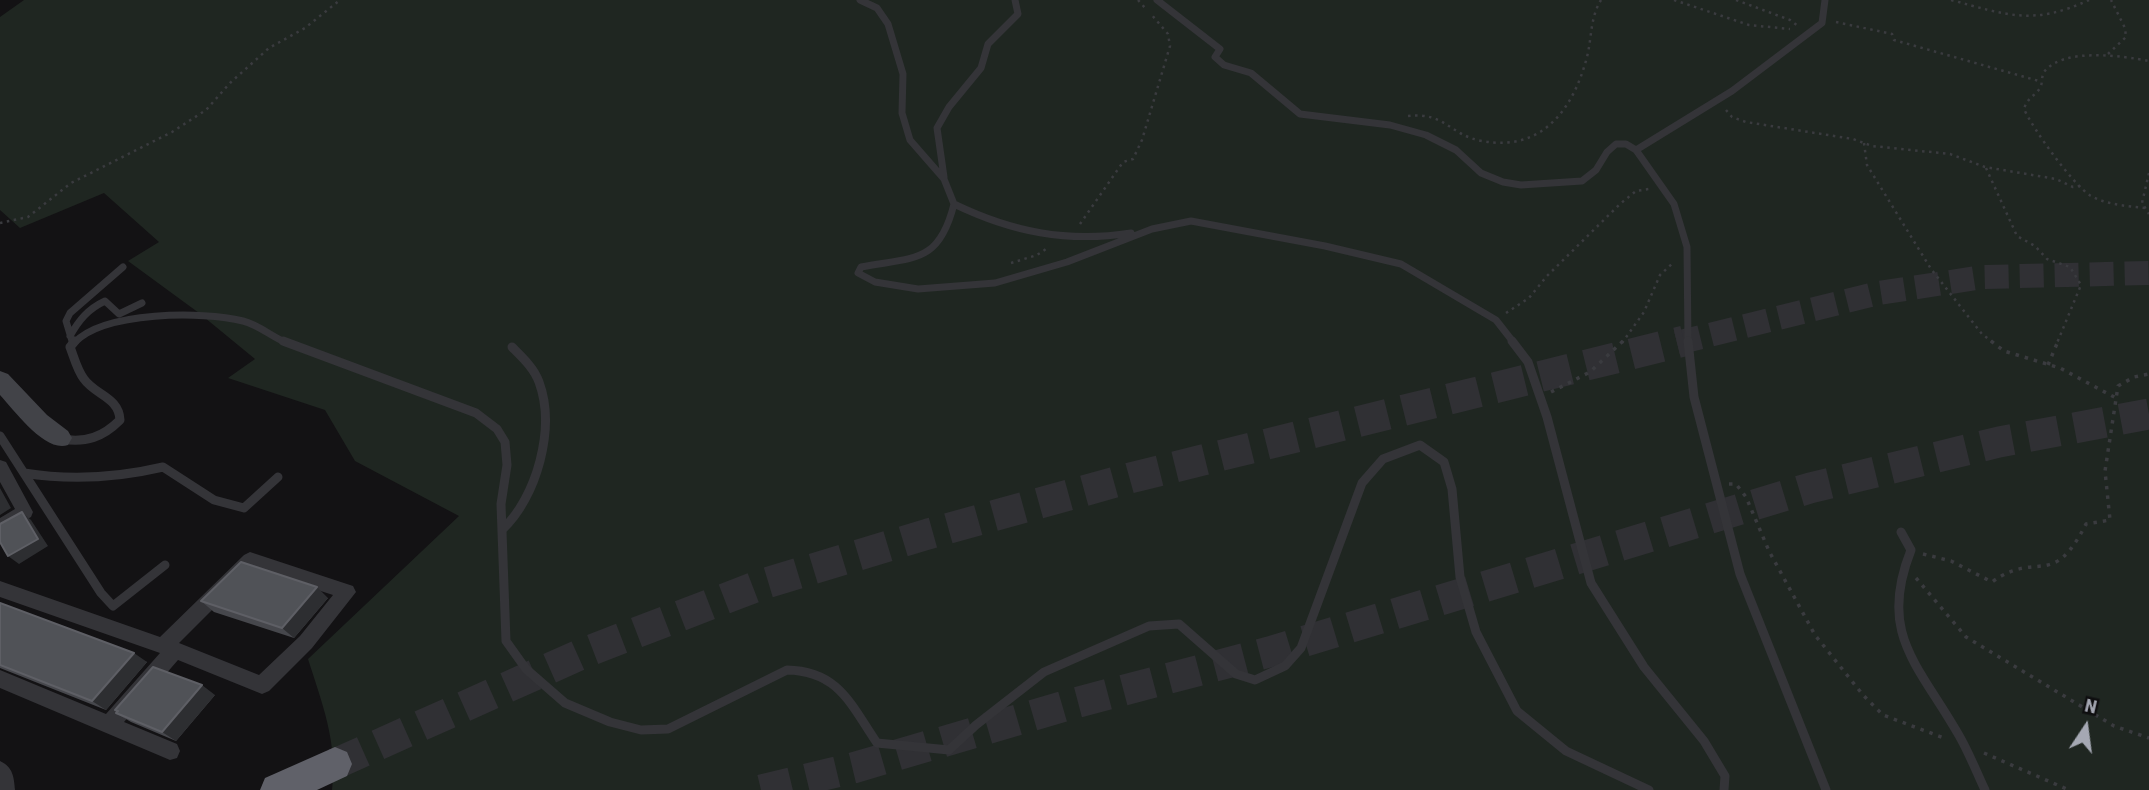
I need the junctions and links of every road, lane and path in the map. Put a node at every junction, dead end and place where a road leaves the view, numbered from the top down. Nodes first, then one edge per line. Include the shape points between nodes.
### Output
1 (340, 0) edge
2 (860, 0) edge
3 (1014, 0) edge
4 (1138, 0) edge
5 (1157, 0) edge
6 (1601, 0) edge
7 (1674, 0) edge
8 (1736, 0) edge
9 (1825, 0) edge
10 (1951, 0) edge
11 (2090, 0) edge
12 (2111, 0) edge
13 (1822, 19) junction
14 (2108, 54) junction
15 (2149, 61) edge
16 (2039, 81) junction
17 (1718, 100) junction
18 (1407, 116) dead end
19 (1864, 143) junction
20 (1636, 150) junction
21 (1985, 167) junction
22 (2149, 173) edge
23 (944, 180) junction
24 (2079, 186) junction
25 (1662, 187) junction
26 (954, 204) junction
27 (2145, 208) junction
28 (2149, 214) edge
29 (0, 223) edge
30 (1152, 229) junction
31 (1065, 239) junction
32 (1688, 258) junction
33 (1006, 265) dead end
34 (123, 267) dead end
35 (142, 303) dead end
36 (1496, 320) junction
37 (71, 339) junction
38 (512, 347) dead end
39 (2048, 365) junction
40 (2149, 374) edge
41 (0, 380) edge
42 (1539, 397) junction
43 (2116, 398) junction
44 (0, 436) edge
45 (60, 438) joint
46 (0, 467) edge
47 (24, 473) junction
48 (278, 477) dead end
49 (1717, 484) junction
50 (0, 527) edge
51 (502, 530) junction
52 (1901, 532) dead end
53 (1911, 550) junction
54 (165, 565) dead end
55 (1905, 565) junction
56 (0, 589) edge
57 (169, 648) junction
58 (0, 679) edge
59 (108, 726) junction
60 (2149, 738) edge
61 (1964, 746) junction
62 (170, 751) dead end
63 (335, 764) tunnel mouth
64 (0, 771) edge
65 (5, 790) edge
66 (278, 790) edge
67 (1649, 790) edge
68 (1724, 790) edge
69 (1826, 790) edge
70 (1985, 790) edge
71 (2069, 790) edge

1 - 29 path via 305,28 269,48 206,110 184,125 71,183 28,217
2 - 23 lane via 877,8 888,24 903,74 902,113 909,140
3 - 23 lane via 1018,14 988,44 981,68 937,128
4 - 31 path via 1168,34 1170,46 1158,91 1133,159 1123,162 1087,217
5 - 20 lane via 1220,49 1215,57 1224,65 1251,73 1300,114 1390,125 1426,135 1456,150 1481,173 1503,182 1583,181 1616,144
6 - 18 path via 1594,11 1577,85 1561,114 1536,137 1502,143 1483,140 1466,136 1444,119
7 - 8 path via 1749,25 1799,29 1790,20
9 - 13 lane
10 - 11 path via 1996,14 2053,15
12 - 14 path via 2126,37
13 - 16 path via 1892,34 1903,43
13 - 17 lane
14 - 15 path
14 - 16 path via 2061,61 2048,68
16 - 24 path via 2040,88 2025,102 2026,116
17 - 19 path via 1732,117 1746,122
17 - 20 lane
19 - 21 path via 1950,154
19 - 39 path via 1867,165 1880,189 1961,309 2004,351
20 - 25 lane
21 - 24 path
21 - 39 path via 2017,236 2047,259 2070,267 2079,278 2081,285
22 - 27 path via 2141,203
23 - 26 lane
24 - 27 path via 2100,200
25 - 32 lane via 1674,204
25 - 36 path via 1636,191 1529,298
26 - 30 lane via 950,227 935,250 903,262 862,267 858,274 875,282 918,289 995,283 1067,262
26 - 31 lane via 984,220
27 - 28 path
30 - 31 lane via 1106,238
30 - 36 lane via 1191,221 1401,264
31 - 33 path
32 - 42 path via 1668,264 1620,344 1589,373
32 - 49 lane via 1686,321 1694,397
34 - 37 lane via 70,313 66,321
35 - 37 lane via 119,314 105,302 96,305 86,312
36 - 42 lane via 1528,362
37 - 45 lane via 69,347 85,380 121,412 120,420 101,436 80,442
37 - 51 lane via 123,321 236,319 281,341 476,413 497,429 505,442
38 - 51 lane via 537,378 544,397 543,439 527,495 517,516
39 - 43 path
40 - 43 path via 2118,386
41 - 45 street
42 - 68 lane via 1591,583 1644,667 1704,741 1725,776
43 - 53 path via 2105,471 2110,520 2086,524 2062,563 2001,573 1992,582 1951,561
44 - 47 lane
46 - 50 street via 25,512
47 - 48 lane via 85,481 163,467 214,500 244,508
47 - 54 lane via 100,593 113,606
49 - 61 path via 1736,484 1746,497 1769,551 1815,635 1863,695 1883,715
49 - 69 lane via 1740,574
51 - 67 lane via 506,640 526,669 565,703 641,730 668,729 787,670 806,669 833,682 877,743 949,750 1044,672 1149,626 1179,625 1236,674 1255,680 1289,664 1312,622 1352,497 1374,465 1399,449 1420,445 1444,462 1463,588 1476,632 1517,711 1566,751
52 - 53 lane
53 - 55 lane
55 - 60 path via 1966,637 2114,726
55 - 61 lane via 1897,604 1901,634
56 - 57 street
57 - 57 street via 262,685 306,642 346,592 250,560
57 - 59 street
58 - 59 street
59 - 62 street
61 - 70 lane
61 - 71 path
63 - 66 highway
64 - 65 street

